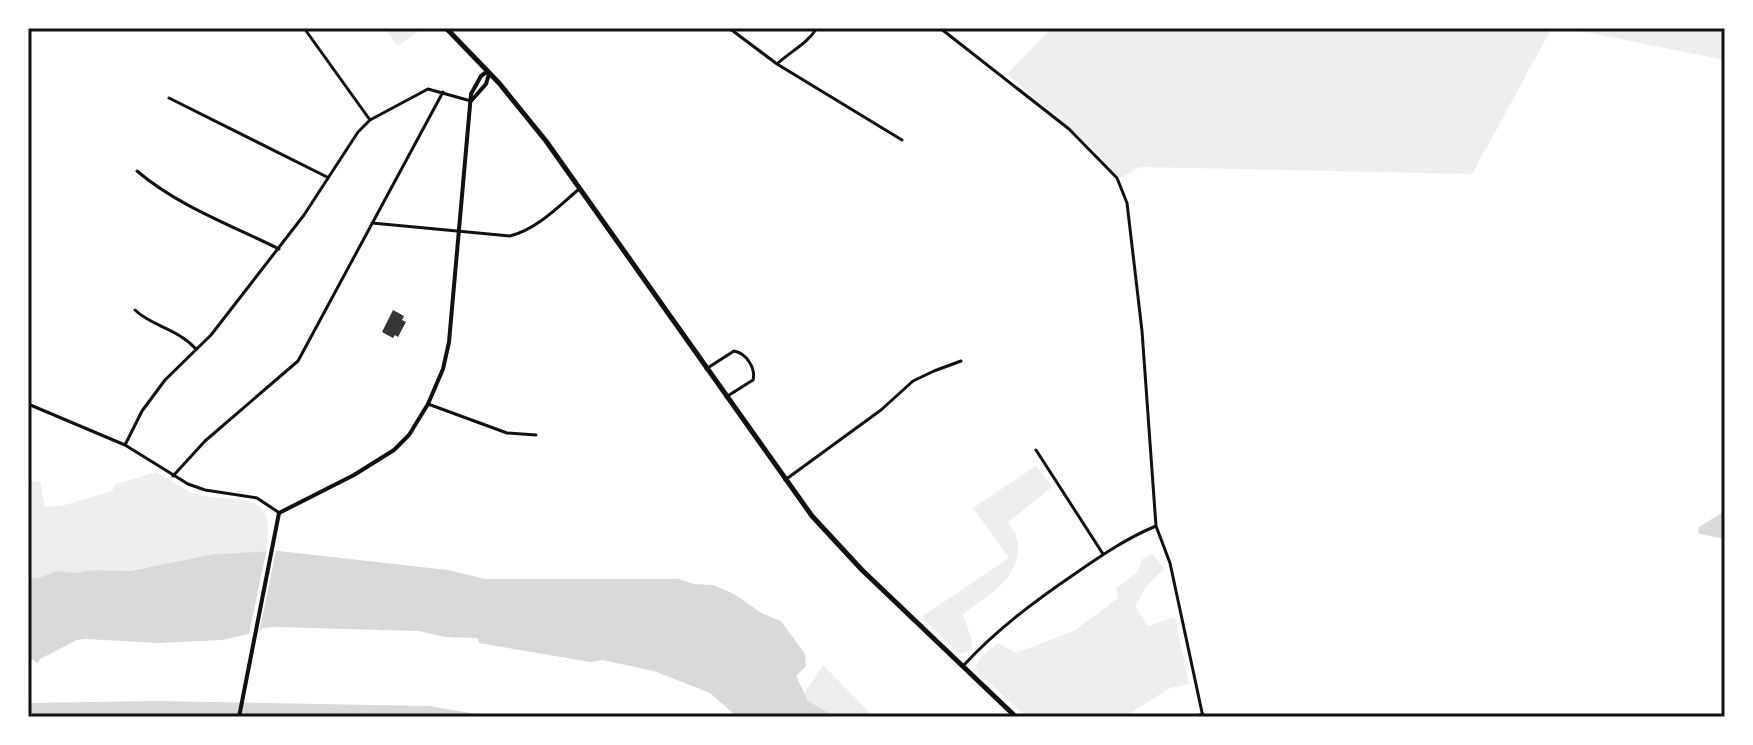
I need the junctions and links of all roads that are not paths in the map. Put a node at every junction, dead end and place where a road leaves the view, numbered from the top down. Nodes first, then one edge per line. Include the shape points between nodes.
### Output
1 (304, 28) edge
2 (446, 28) edge
3 (729, 28) edge
4 (817, 28) edge
5 (940, 28) edge
6 (777, 64) junction
7 (489, 71) junction
8 (443, 91) junction
9 (169, 98) dead end
10 (471, 101) junction
11 (370, 120) junction
12 (902, 140) dead end
13 (137, 171) dead end
14 (327, 177) junction
15 (579, 189) junction
16 (372, 223) junction
17 (460, 232) junction
18 (279, 249) junction
19 (135, 310) dead end
20 (196, 349) junction
21 (961, 361) dead end
22 (706, 369) junction
23 (726, 397) junction
24 (28, 404) edge
25 (428, 404) junction
26 (536, 435) dead end
27 (125, 445) junction
28 (1036, 450) dead end
29 (173, 476) junction
30 (785, 480) junction
31 (279, 513) junction
32 (1156, 526) junction
33 (1103, 554) junction
34 (963, 666) junction
35 (1203, 716) edge
36 (239, 717) edge
37 (1016, 717) edge
38 (1194, 717) edge

1 - 11 street
2 - 7 main road
3 - 6 street
4 - 6 street
5 - 32 street via 1069,129 1117,178 1127,203 1136,273
6 - 12 street
7 - 10 street via 474,87
7 - 15 main road
8 - 10 street
8 - 11 street via 428,89
8 - 16 street
9 - 14 street
10 - 17 street
11 - 14 street
13 - 18 street via 184,203
14 - 18 street
15 - 17 street via 523,233
15 - 22 main road
16 - 17 street
16 - 29 street via 298,361 205,441
17 - 25 street via 449,342
18 - 20 street
19 - 20 street
20 - 27 street via 142,411
21 - 30 street via 913,381
22 - 23 main road
22 - 23 street via 734,351 748,360 753,380
23 - 30 main road
24 - 27 street
25 - 26 street via 507,433
25 - 31 street via 394,450
27 - 29 street
28 - 33 street
29 - 31 street via 205,490 257,498
30 - 34 main road via 847,555
31 - 36 street
32 - 33 street
32 - 35 street via 1170,563
33 - 34 street via 1003,625
34 - 37 main road
35 - 38 street

